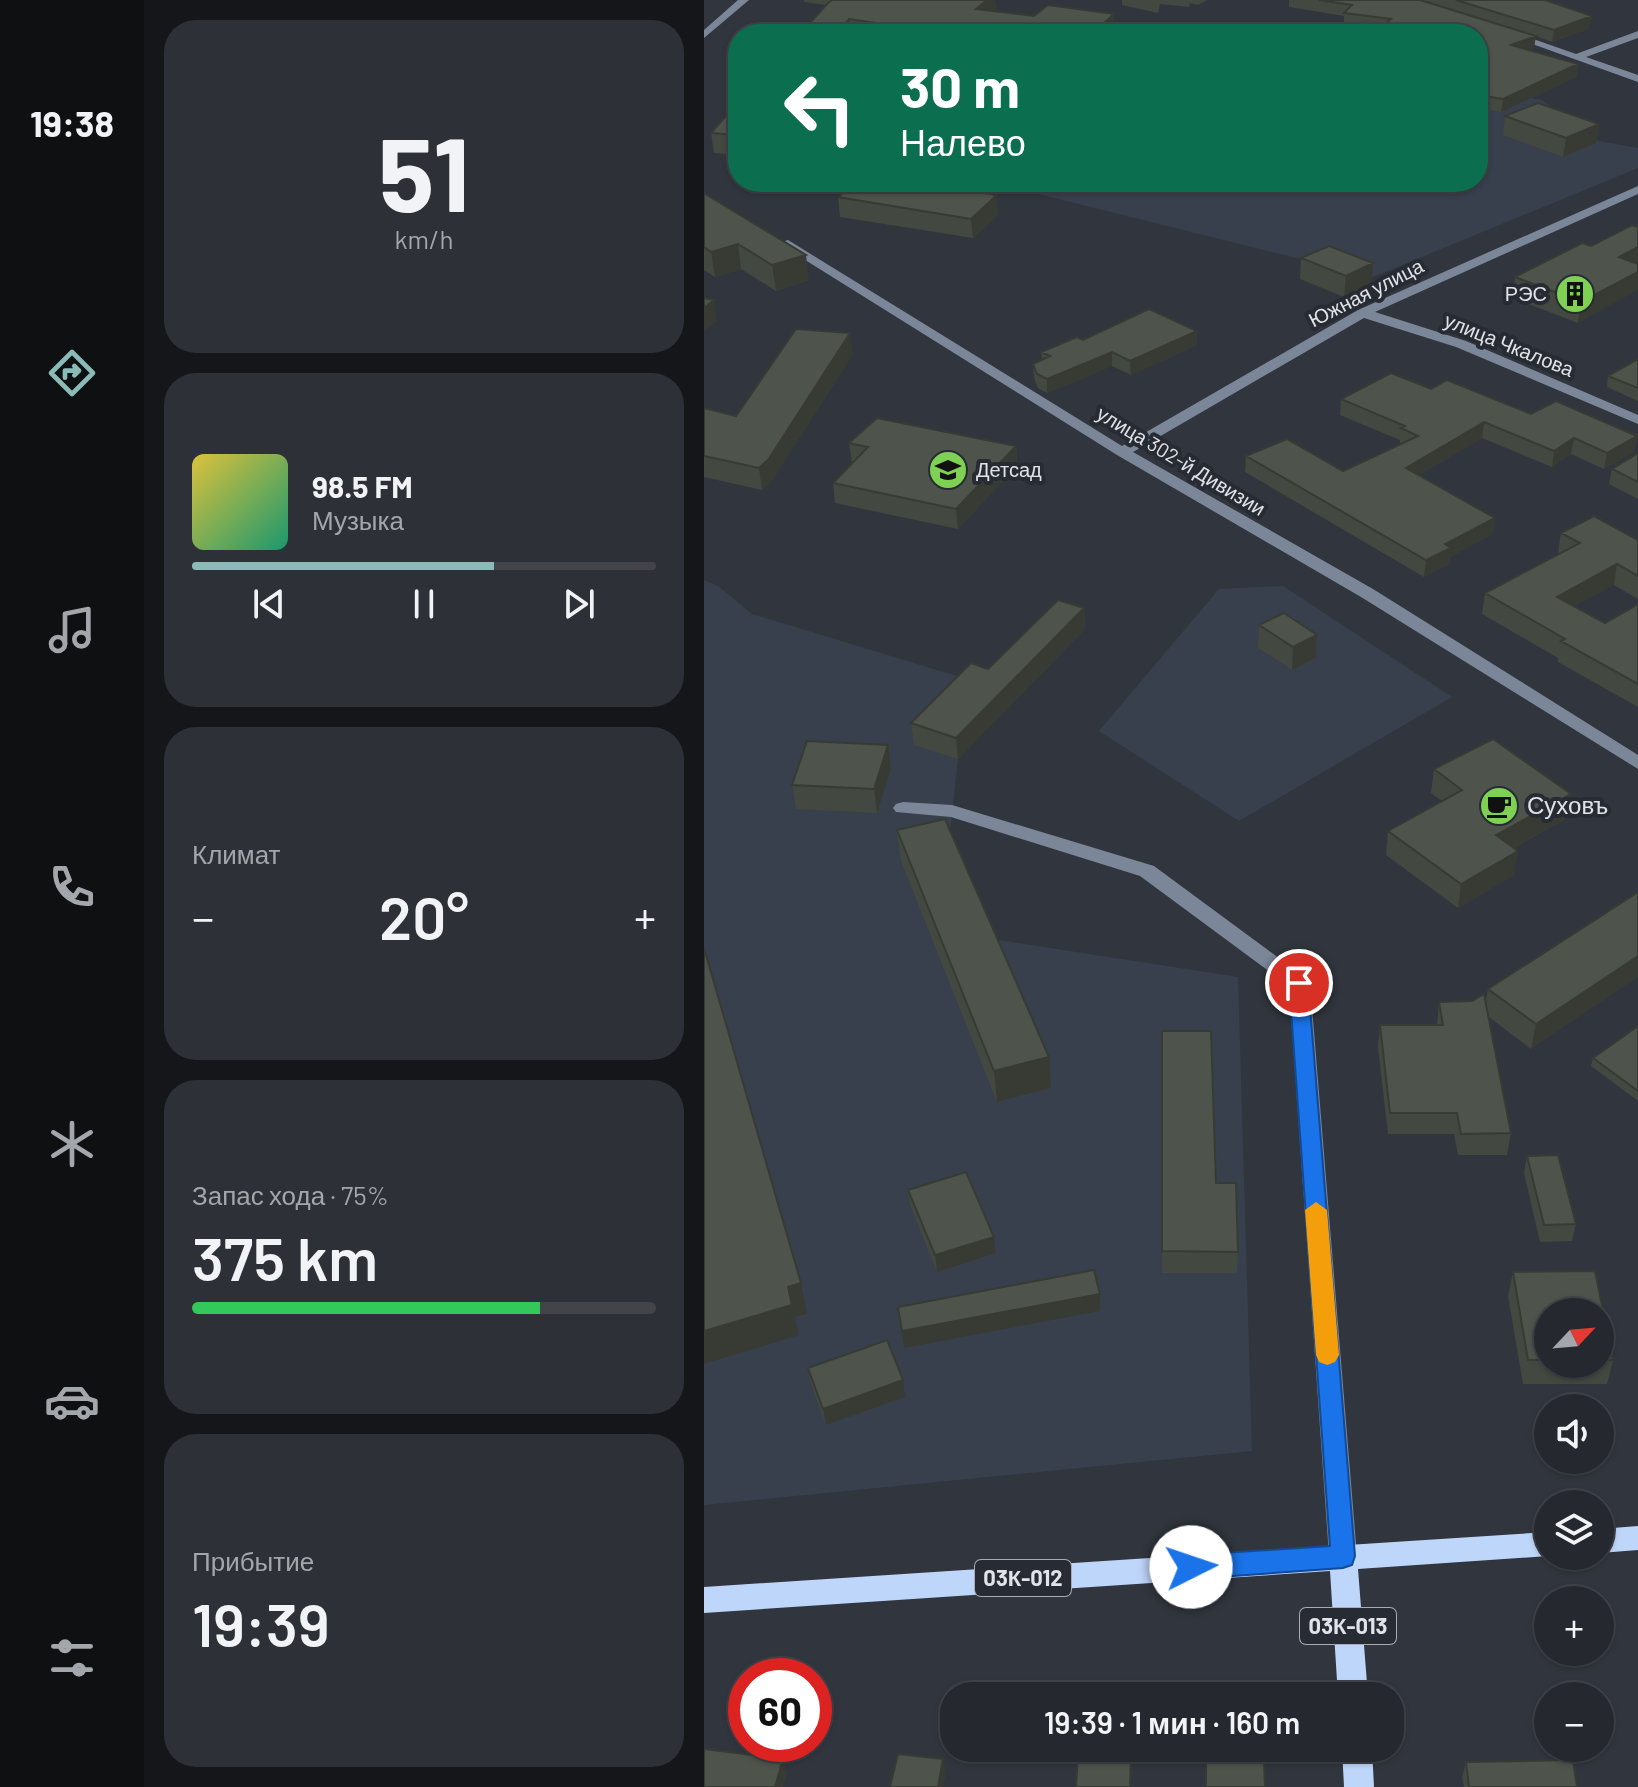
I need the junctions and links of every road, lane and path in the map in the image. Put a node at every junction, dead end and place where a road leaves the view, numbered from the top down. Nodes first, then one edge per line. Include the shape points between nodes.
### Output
1 (744, 0) edge
2 (1495, 30) edge
3 (1638, 34) edge
4 (704, 35) edge
5 (1579, 56) junction
6 (1638, 79) edge
7 (1638, 190) edge
8 (774, 237) edge
9 (1363, 313) junction
10 (1638, 420) edge
11 (1122, 452) junction
12 (1638, 763) edge
13 (903, 808) dead end
14 (1638, 1538) edge
15 (1614, 1540) edge
16 (1534, 1545) edge
17 (1343, 1556) junction
18 (704, 1600) edge
19 (1352, 1682) edge
20 (1358, 1762) edge
21 (1359, 1787) edge

1 - 4 street
2 - 5 street
3 - 5 street
5 - 6 street
7 - 9 street, Южная улица
8 - 11 street, улица 302-й Дивизии
9 - 10 street, улица Чкалова via 1461,344
9 - 11 street, Южная улица
11 - 12 street, улица 302-й Дивизии via 1367,593
13 - 17 street via 952,811 1147,871 1299,983
14 - 15 main road
16 - 17 main road, 03К-012
17 - 18 main road, 03К-012
17 - 19 main road, 03К-013
20 - 21 main road

